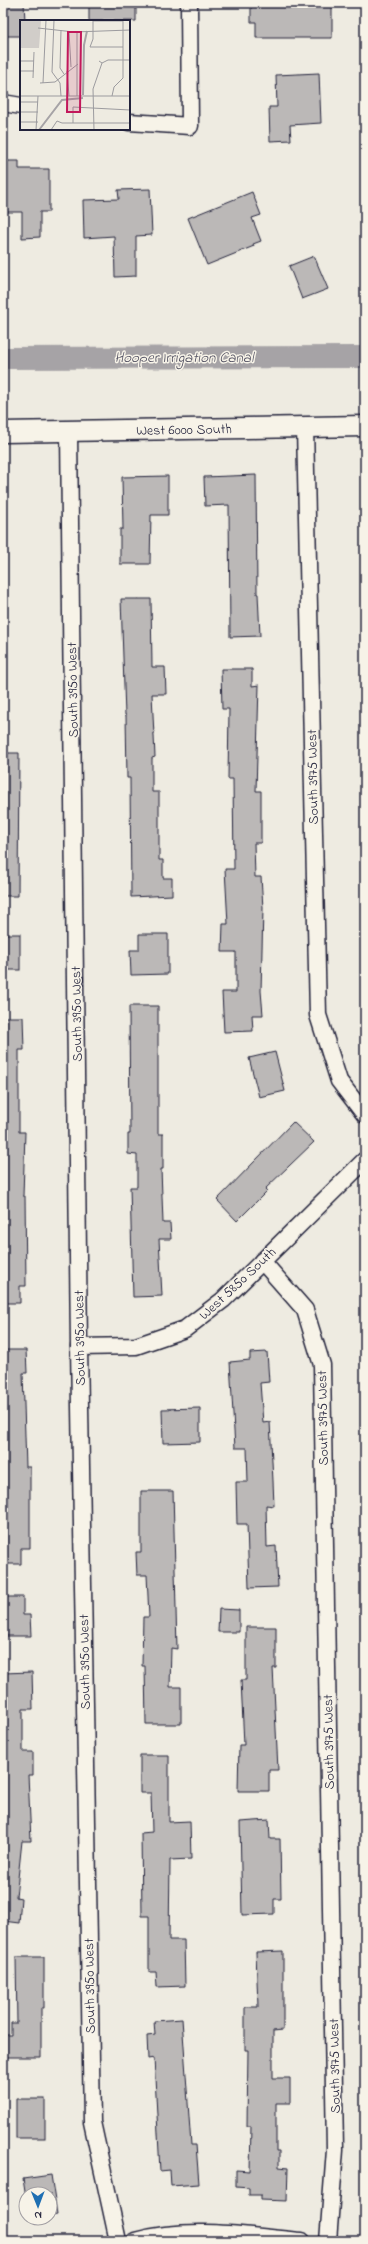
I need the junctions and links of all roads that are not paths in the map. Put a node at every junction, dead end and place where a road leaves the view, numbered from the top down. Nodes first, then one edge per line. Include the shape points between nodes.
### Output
1 (189, 3) edge
2 (3, 103) edge
3 (20, 106) edge
4 (130, 122) edge
5 (365, 426) edge
6 (304, 427) junction
7 (69, 431) junction
8 (3, 432) edge
9 (365, 1115) edge
10 (365, 1160) edge
11 (262, 1261) junction
12 (79, 1347) junction
13 (118, 2241) edge
14 (134, 2241) edge
15 (302, 2241) edge
16 (328, 2241) edge

1 - 4 street via 190,126
2 - 3 street
5 - 6 street, West 6000 South
6 - 7 street, West 6000 South
6 - 9 street, South 3975 West via 318,1015 339,1081
7 - 8 street, West 6000 South
7 - 12 street, South 3950 West
10 - 11 street, West 5850 South
11 - 12 street, West 5850 South via 223,1300 186,1329 136,1346
11 - 16 street, South 3975 West via 305,1310 322,1365 335,2150
12 - 13 street, South 3950 West via 92,2122
14 - 15 street via 159,2234 206,2232

